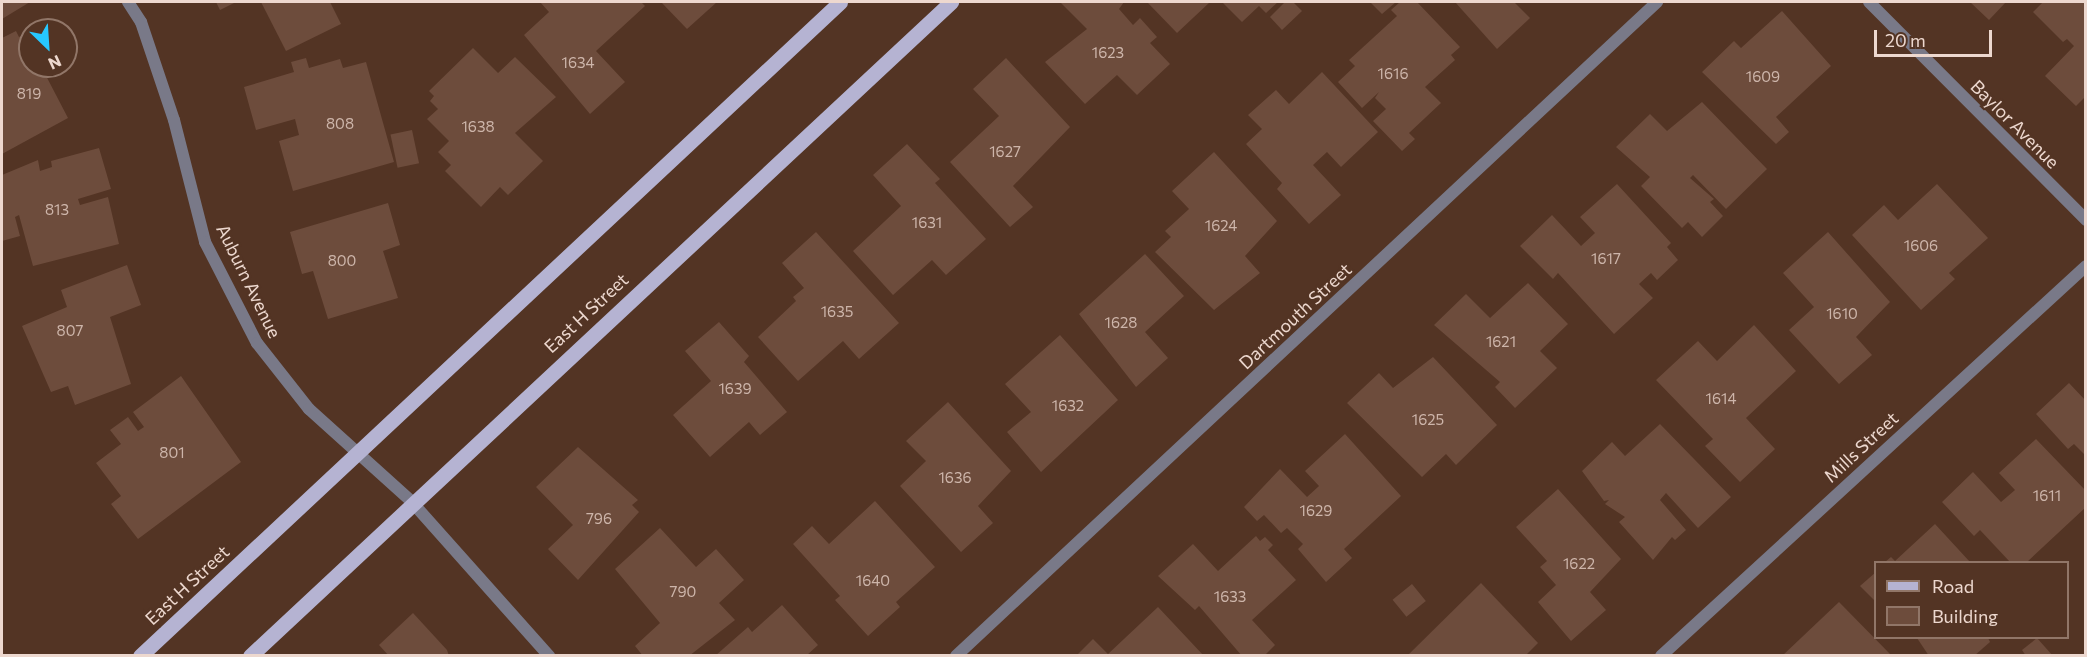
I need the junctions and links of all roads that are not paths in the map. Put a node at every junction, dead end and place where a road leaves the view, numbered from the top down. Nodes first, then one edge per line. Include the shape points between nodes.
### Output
1 (128, 2) edge
2 (840, 2) edge
3 (951, 2) edge
4 (1658, 2) edge
5 (1869, 2) edge
6 (2085, 220) edge
7 (2085, 266) edge
8 (358, 450) junction
9 (411, 501) junction
10 (140, 656) edge
11 (250, 656) edge
12 (549, 656) edge
13 (956, 656) edge
14 (1661, 656) edge

1 - 8 street, Auburn Avenue via 141,22 174,120 205,242 257,343 309,410
2 - 8 main road, East H Street
3 - 9 main road, East H Street
4 - 13 street, Dartmouth Street
5 - 6 street, Baylor Avenue
7 - 14 street, Mills Street
8 - 9 street, Auburn Avenue
8 - 10 main road, East H Street
9 - 11 main road, East H Street
9 - 12 street, Auburn Avenue

